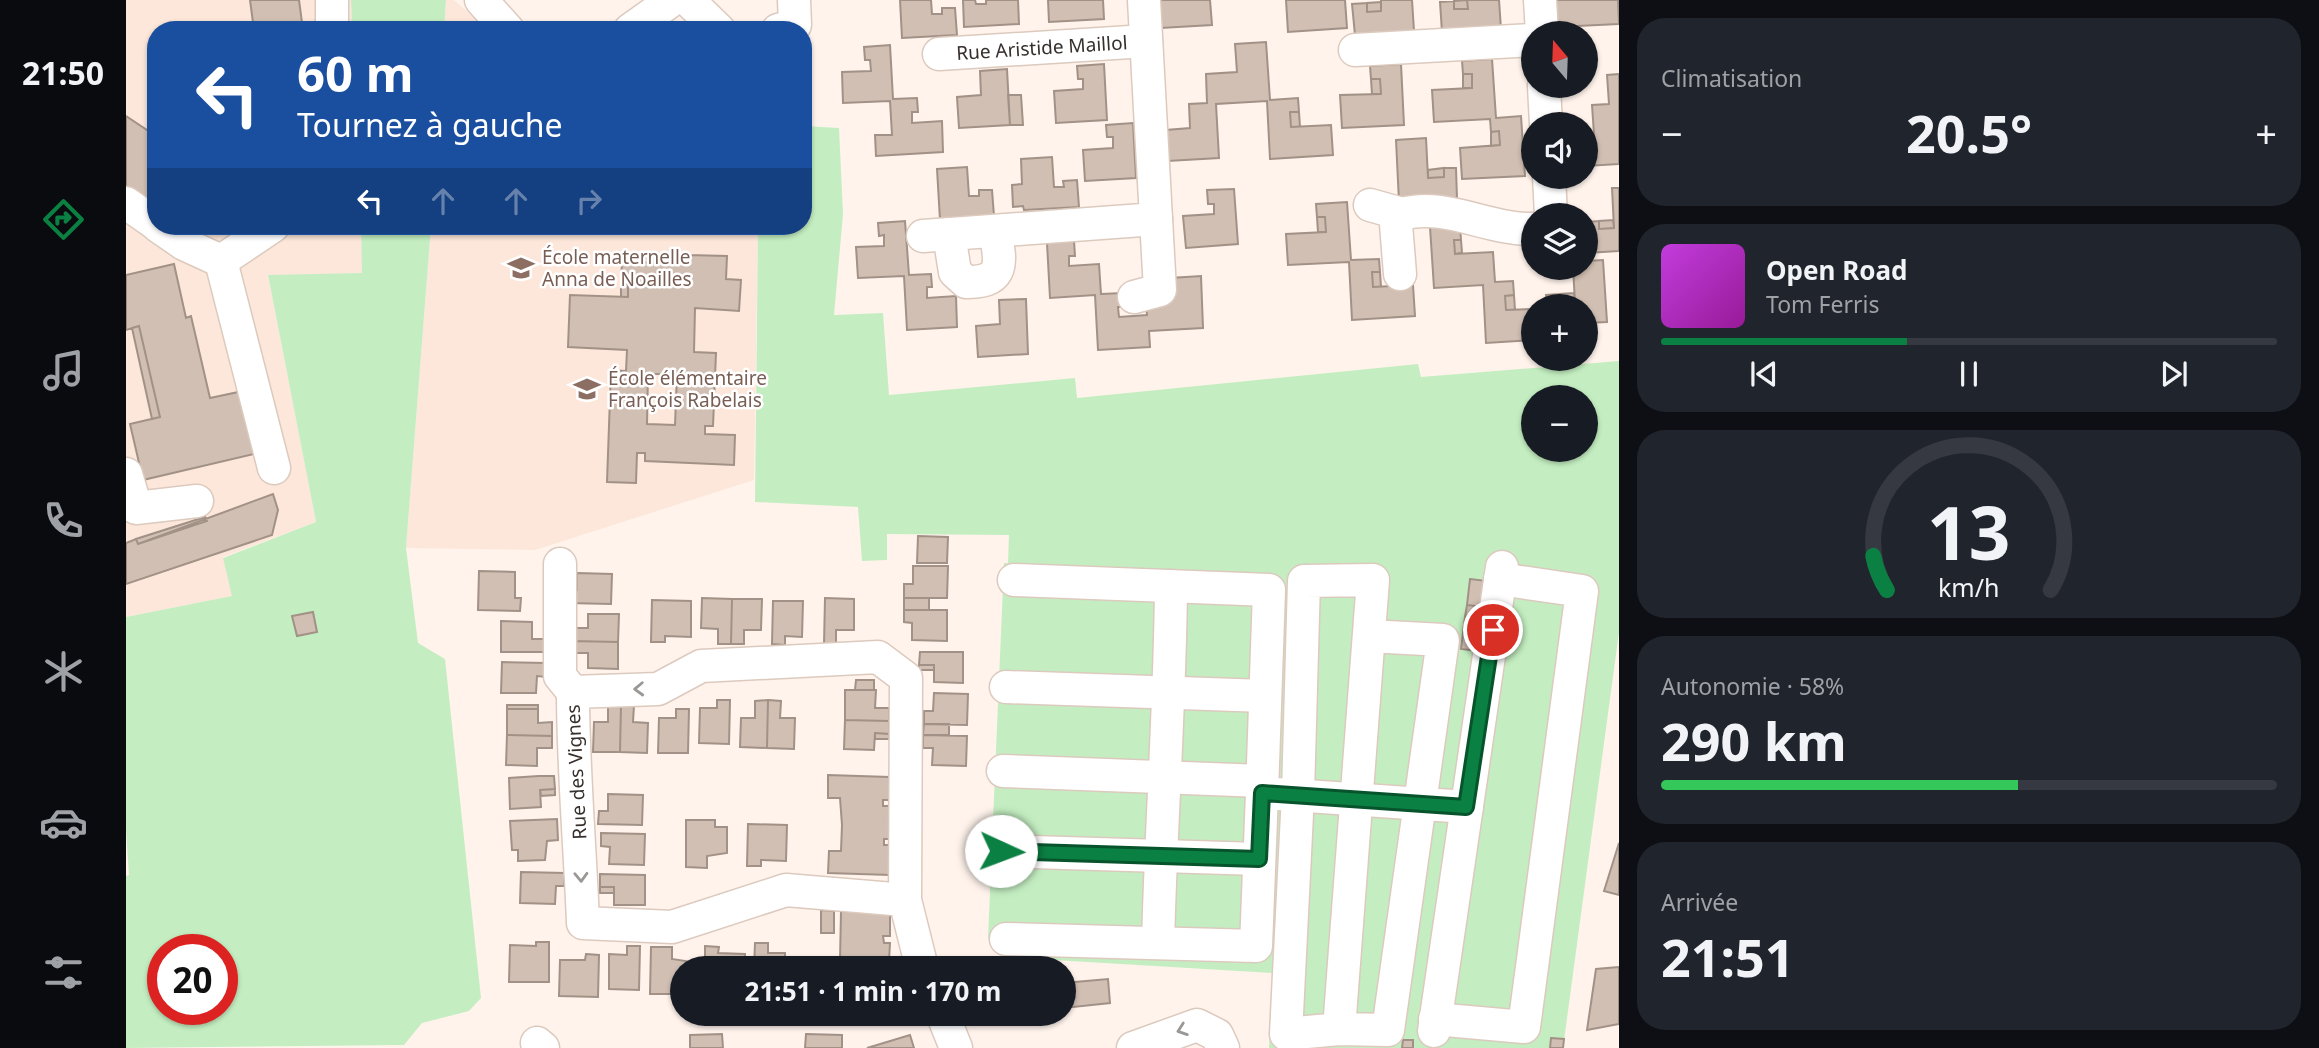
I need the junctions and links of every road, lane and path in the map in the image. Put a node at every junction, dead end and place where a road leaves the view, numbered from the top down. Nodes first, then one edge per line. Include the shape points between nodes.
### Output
1 (332, 0) edge
2 (481, 0) edge
3 (672, 0) edge
4 (688, 0) edge
5 (794, 0) edge
6 (1144, 0) edge
7 (1540, 0) edge
8 (332, 21) edge
9 (500, 21) edge
10 (643, 21) edge
11 (710, 21) edge
12 (795, 21) edge
13 (1541, 21) edge
14 (1146, 41) junction
15 (1521, 41) edge
16 (1355, 50) dead end
17 (939, 54) dead end
18 (126, 203) edge
19 (1370, 205) dead end
20 (1402, 214) junction
21 (147, 218) edge
22 (1156, 219) junction
23 (1521, 229) edge
24 (995, 231) junction
25 (171, 235) edge
26 (259, 235) edge
27 (220, 261) junction
28 (1400, 274) dead end
29 (1134, 297) dead end
30 (274, 468) dead end
31 (126, 474) edge
32 (197, 501) dead end
33 (560, 564) dead end
34 (1014, 580) dead end
35 (1171, 586) junction
36 (1369, 636) junction
37 (1006, 687) dead end
38 (573, 692) junction
39 (1170, 693) junction
40 (1265, 696) junction
41 (1003, 771) dead end
42 (1163, 777) junction
43 (1262, 787) junction
44 (1298, 794) junction
45 (1358, 799) junction
46 (1419, 803) junction
47 (1466, 807) junction
48 (1001, 851) dead end
49 (1160, 856) junction
50 (1259, 859) junction
51 (905, 900) junction
52 (1006, 939) dead end
53 (1158, 943) junction
54 (919, 956) edge
55 (947, 1026) edge
56 (1339, 1030) junction
57 (956, 1048) edge
58 (1133, 1048) edge
59 (1223, 1048) edge

1 - 8 street
2 - 9 street
3 - 10 street
4 - 11 street
5 - 12 street
6 - 14 street, Rue Aristide Maillol
7 - 13 street
14 - 17 street, Rue Aristide Maillol
14 - 22 street, Rue Aristide Maillol
15 - 16 street
18 - 21 street
19 - 20 street
20 - 23 street via 1420,209
20 - 28 street via 1396,224
22 - 24 street
22 - 29 street, Rue Aristide Maillol via 1160,290
24 - 24 street via 936,235 955,272 966,282 982,282 995,275 1001,262
25 - 27 street
26 - 27 street
27 - 30 street
31 - 32 street via 136,508
33 - 38 street via 560,676
34 - 35 street
35 - 39 street
35 - 40 street via 1269,590
36 - 44 street via 1373,580 1304,581
36 - 45 street
36 - 46 street via 1443,640
37 - 39 street
38 -> 51 street, Rue des Vignes via 573,778 579,813 583,923 672,927 786,890
51 -> 38 street, Rue des Vignes via 906,678 878,657 701,666 658,689
39 - 40 street
39 - 42 street
40 - 43 street
41 - 42 street
42 - 43 street
42 - 49 street
43 - 44 street
43 - 50 street
44 - 45 street
44 - 56 street via 1286,1034
45 - 46 street
45 - 56 street
46 - 47 street
46 - 56 street via 1388,1030
47 - 47 street via 1501,573 1582,591 1524,1027 1434,1025
48 - 49 street
49 - 50 street
49 - 53 street
50 - 53 street via 1256,946
51 - 54 street, Rue des Vignes
52 - 53 street
55 - 57 street
59 -> 58 street via 1217,1035 1197,1025

